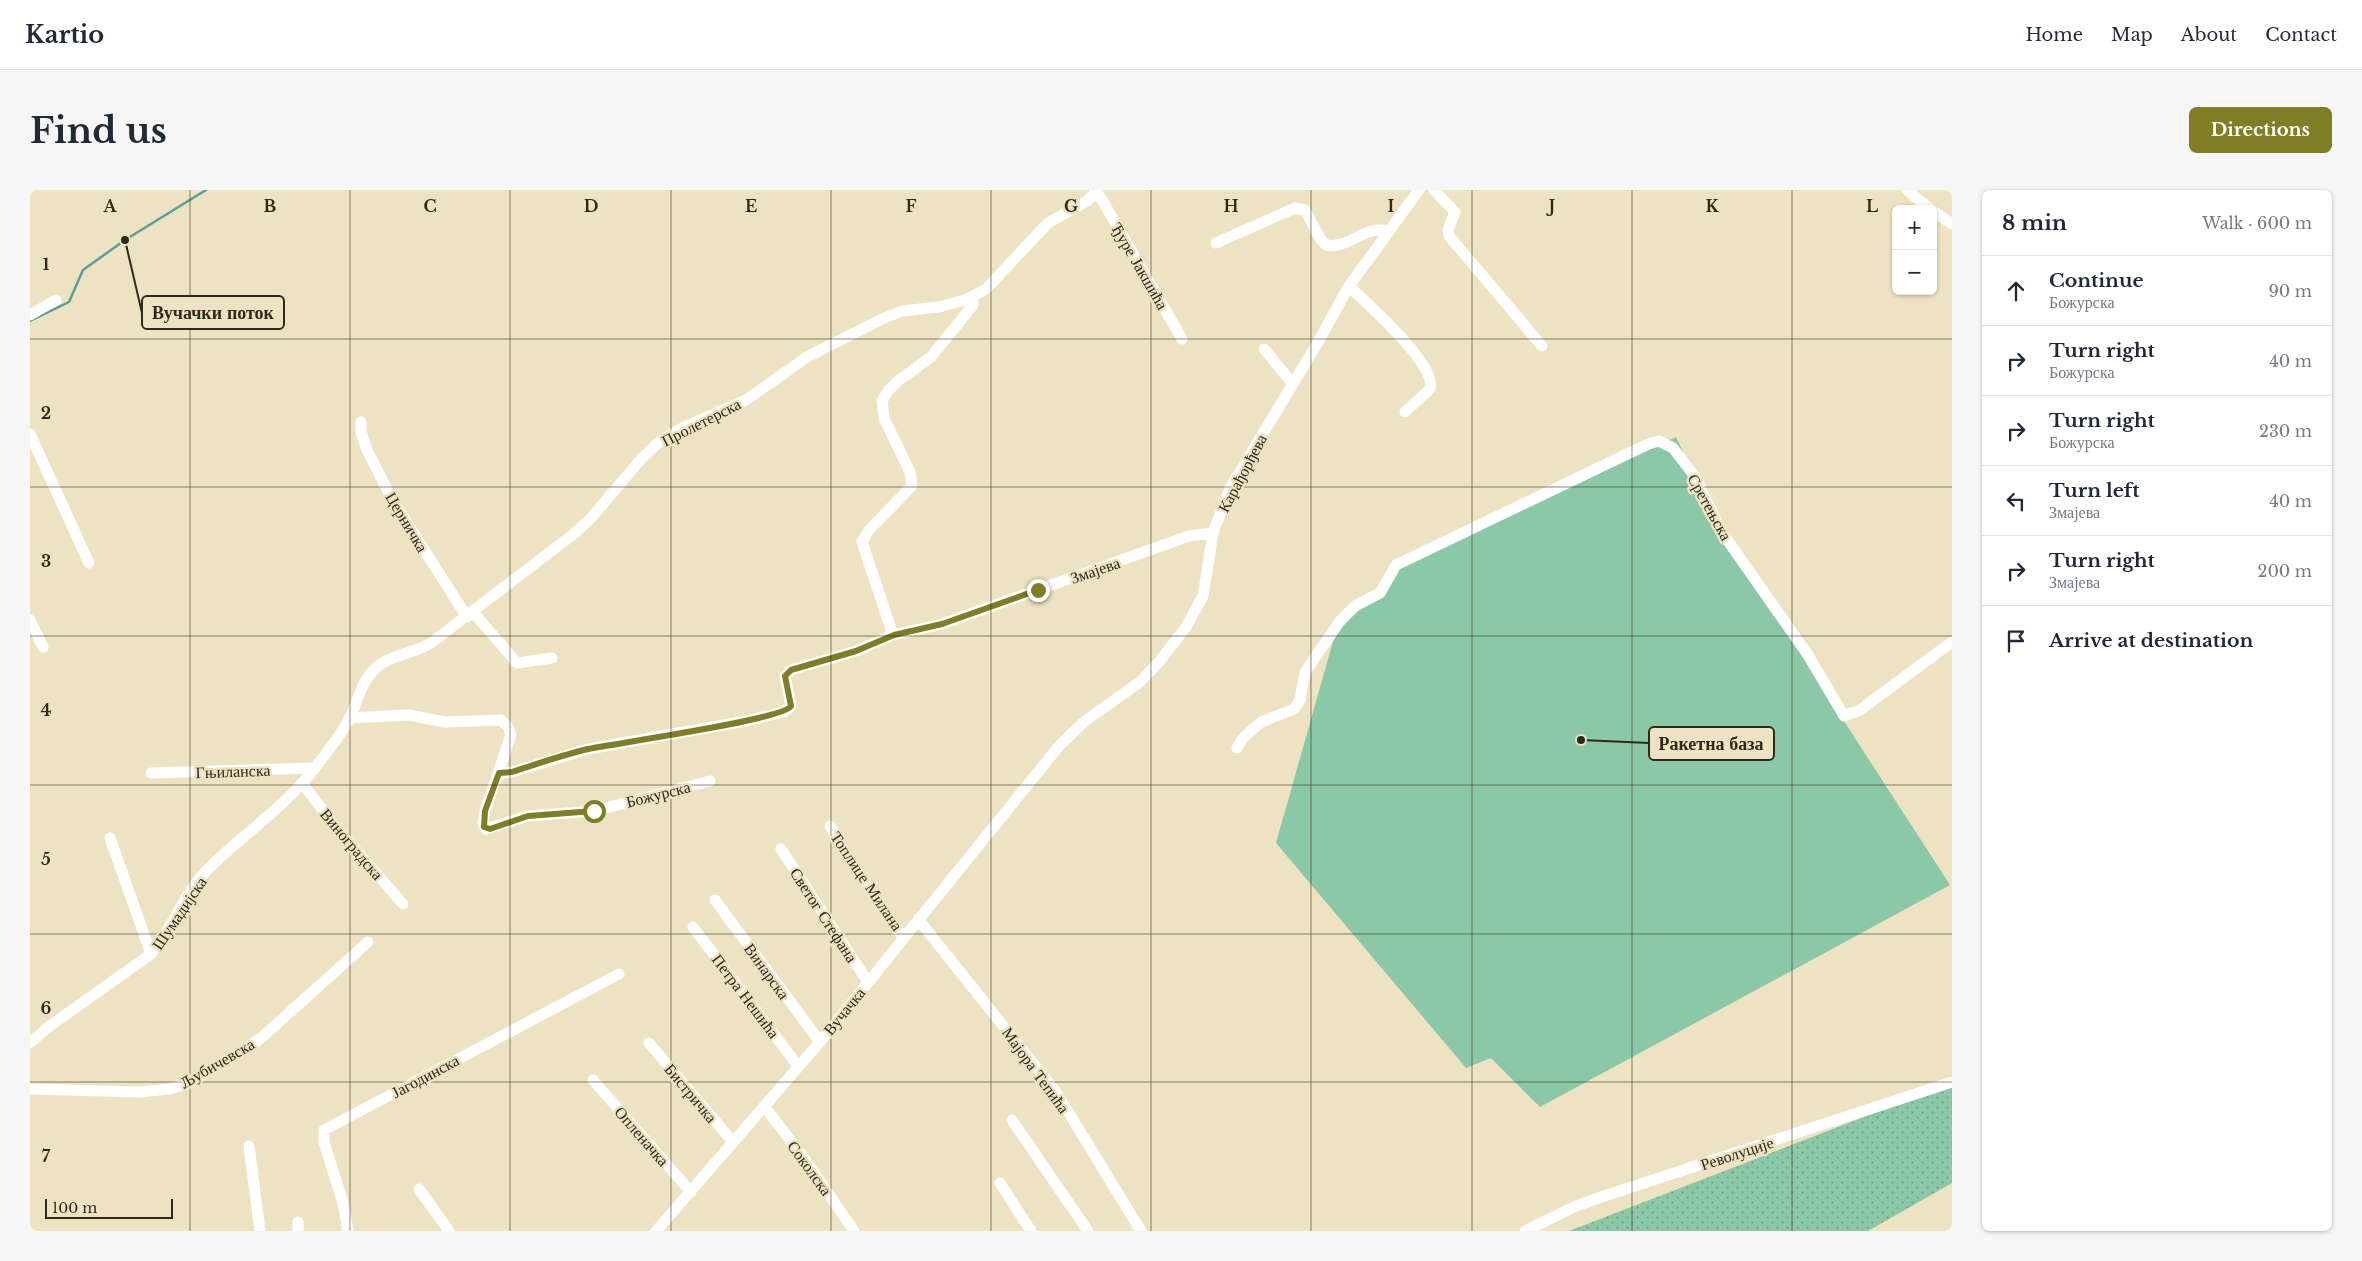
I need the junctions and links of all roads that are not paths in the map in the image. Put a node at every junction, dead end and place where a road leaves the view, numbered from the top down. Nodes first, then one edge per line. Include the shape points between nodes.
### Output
1 (1419, 190) edge
2 (1434, 190) edge
3 (1907, 190) edge
4 (1098, 191) edge
5 (1925, 205) edge
6 (1937, 214) edge
7 (1952, 224) edge
8 (1387, 231) junction
9 (1216, 244) dead end
10 (1349, 286) junction
11 (972, 298) junction
12 (56, 300) dead end
13 (30, 315) edge
14 (1182, 339) dead end
15 (1542, 346) dead end
16 (1264, 349) dead end
17 (1293, 384) junction
18 (1405, 412) dead end
19 (361, 422) dead end
20 (30, 434) edge
21 (1213, 533) junction
22 (89, 563) dead end
23 (470, 614) junction
24 (30, 620) edge
25 (894, 635) junction
26 (1952, 642) edge
27 (43, 648) dead end
28 (552, 658) dead end
29 (349, 718) junction
30 (1237, 748) dead end
31 (315, 768) junction
32 (151, 773) dead end
33 (499, 773) junction
34 (710, 781) dead end
35 (302, 783) junction
36 (1026, 786) joint
37 (830, 826) dead end
38 (110, 838) dead end
39 (781, 849) dead end
40 (715, 900) dead end
41 (404, 904) dead end
42 (918, 918) junction
43 (693, 927) dead end
44 (904, 937) junction
45 (368, 942) dead end
46 (151, 954) junction
47 (619, 974) dead end
48 (868, 982) junction
49 (30, 1042) edge
50 (820, 1042) junction
51 (650, 1043) dead end
52 (798, 1066) junction
53 (593, 1080) dead end
54 (1952, 1082) edge
55 (30, 1088) edge
56 (764, 1106) junction
57 (1012, 1120) dead end
58 (734, 1142) junction
59 (249, 1146) dead end
60 (1000, 1183) dead end
61 (419, 1189) dead end
62 (691, 1192) junction
63 (260, 1231) edge
64 (348, 1231) edge
65 (449, 1231) edge
66 (656, 1231) edge
67 (854, 1231) edge
68 (1031, 1231) edge
69 (1088, 1231) edge
70 (1141, 1231) edge
71 (1525, 1231) edge

1 - 8 street, Карађорђева
2 - 15 street via 1455,212 1449,236
3 - 5 street
4 - 11 street, Пролетерска via 1048,223 986,289
4 - 14 street, Ђуре Јакшића
6 - 7 street
8 - 9 street via 1372,230 1340,244 1326,245 1320,240 1308,213 1295,208
8 - 10 street, Карађорђева
10 - 17 street, Карађорђева
10 - 18 street via 1410,346 1431,378 1430,389
11 - 23 street, Пролетерска via 939,307 902,311 882,319 807,357 746,400 660,441 575,533
11 - 25 street via 973,305 931,357 898,382 882,401 884,418 910,472 912,486 869,530 862,542
12 - 13 street
16 - 17 street
17 - 21 street, Карађорђева via 1230,488
19 - 23 street, Церничка via 367,450 393,501
20 - 22 street
21 - 25 street, Змајева via 1178,540 942,624
21 - 36 street, Карађорђева via 1203,596 1173,644 1140,682 1071,732
23 - 28 street, Церничка via 517,664
23 - 29 street, Пролетерска via 420,650 389,660 374,669
24 - 27 street
25 - 33 street, Змајева via 787,672 785,676 792,702 789,710 746,722 588,749
26 - 30 street, Сретењска via 1860,710 1844,716 1808,656 1721,531 1696,478 1673,448 1659,441 1396,565 1376,597 1355,606 1340,621 1305,672 1300,700 1294,709 1261,722
29 - 31 street, Пролетерска
29 - 33 street via 409,715 445,722 501,720 511,735
31 - 32 street, Гњиланска
31 - 35 street, Шумадијска
33 - 34 street, Божурска via 485,811 483,823 486,829 528,816 594,811
35 - 41 street, Виноградска via 340,832
35 - 46 street, Шумадијска via 192,887
36 - 42 street, Вучачка
37 - 44 street, Топлице Милана via 850,861
38 - 46 street
39 - 48 street, Светог Стефана
40 - 50 street, Винарска
42 - 44 street, Вучачка
42 - 70 street, Мајора Тепића via 1056,1092
43 - 52 street, Петра Нешића
44 - 48 street, Вучачка
45 - 55 street, Љубичевска via 260,1039 188,1084 169,1090 140,1092
46 - 49 street, Шумадијска
47 - 64 street, Јагодинска via 324,1130 324,1142 341,1195
48 - 50 street, Вучачка
50 - 52 street, Вучачка
51 - 58 street, Бистричка
52 - 56 street, Вучачка
53 - 62 street, Опленачка
54 - 71 street, Револуције via 1601,1197
56 - 58 street, Вучачка
56 - 67 street, Соколска
57 - 69 street
58 - 62 street, Вучачка
59 - 63 street
60 - 68 street
61 - 65 street
62 - 66 street, Вучачка

